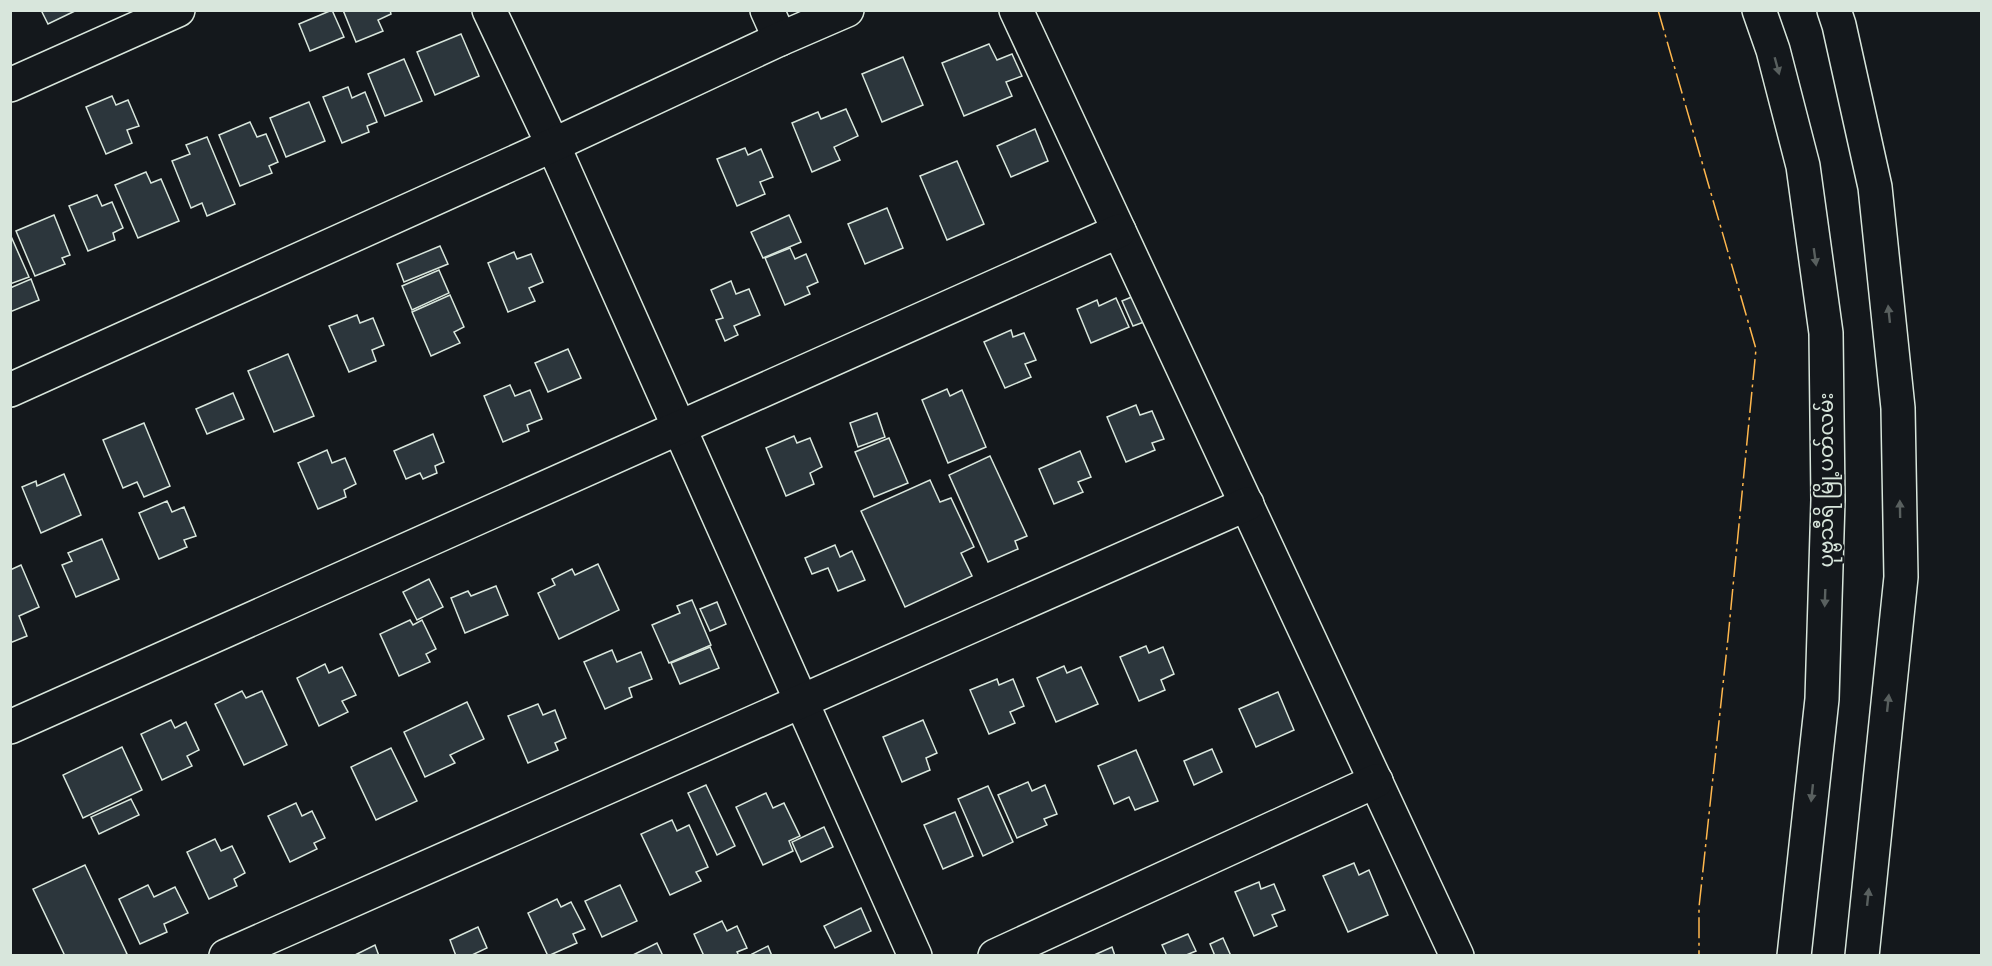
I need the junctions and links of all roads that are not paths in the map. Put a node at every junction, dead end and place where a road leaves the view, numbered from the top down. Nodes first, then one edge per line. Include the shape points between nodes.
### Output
1 (178, 10) edge
2 (489, 10) edge
3 (847, 10) edge
4 (1016, 10) edge
5 (1759, 10) edge
6 (1834, 10) edge
7 (773, 25) edge
8 (10, 86) edge
9 (553, 145) junction
10 (1119, 231) junction
11 (10, 390) edge
12 (679, 428) junction
13 (1246, 504) junction
14 (801, 702) junction
15 (10, 727) edge
16 (1376, 781) junction
17 (226, 956) edge
18 (915, 956) edge
19 (995, 956) edge
20 (1457, 956) edge
21 (1794, 956) edge
22 (1862, 956) edge

1 - 8 street
2 - 9 street
3 - 7 street
4 - 10 street
5 -> 21 street, ပုဗ္ဗသီရိ မြို့ပတ်လမ်း via 1803,166 1826,333 1828,500 1822,699
22 -> 6 street via 1901,577 1898,408 1875,187
7 - 9 street
9 - 11 street
9 - 12 street
10 - 12 street
10 - 13 street
12 - 14 street
12 - 15 street
13 - 14 street
13 - 16 street
14 - 17 street
14 - 18 street
16 - 19 street
16 - 20 street

